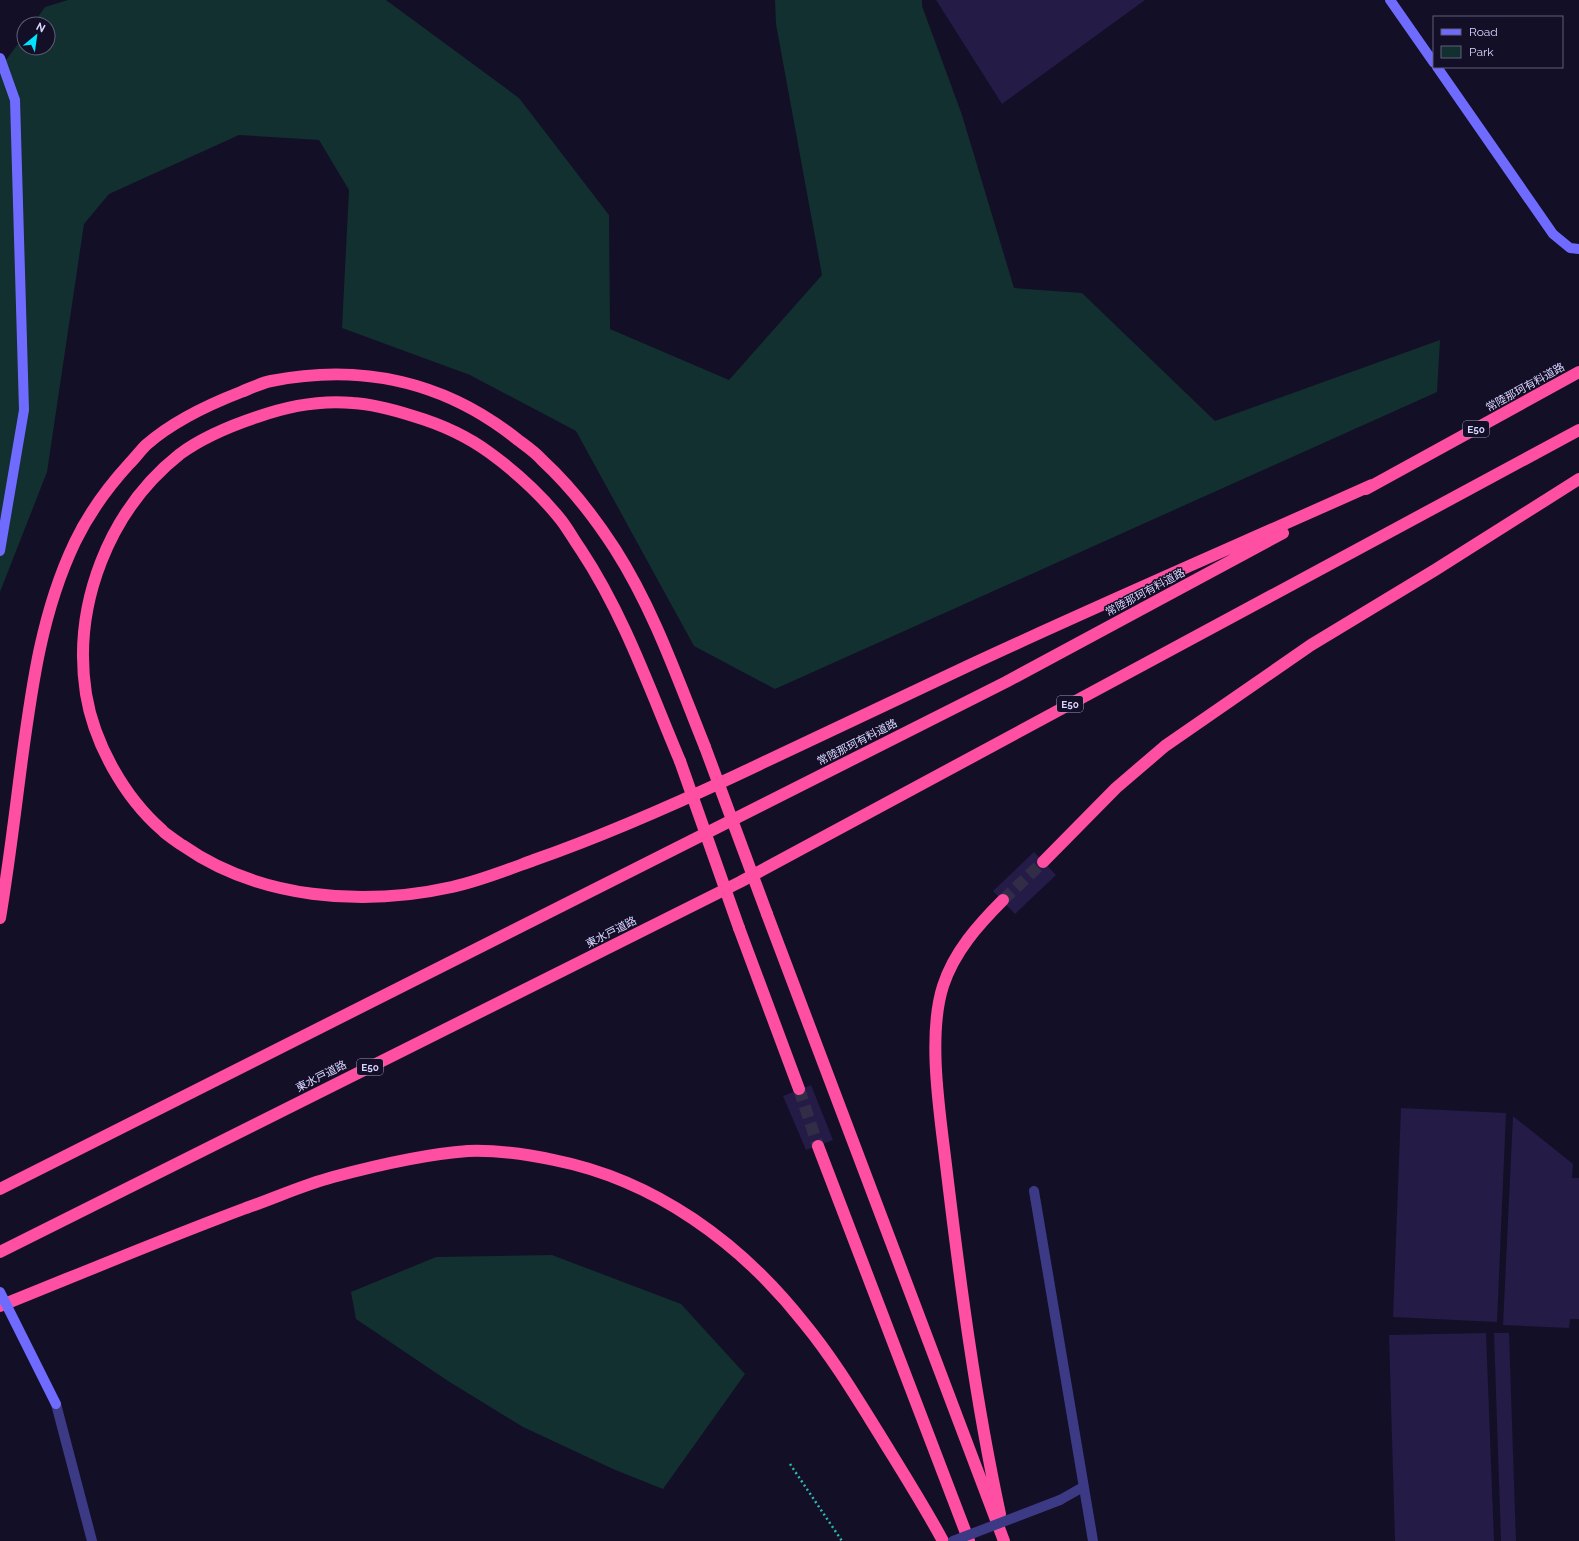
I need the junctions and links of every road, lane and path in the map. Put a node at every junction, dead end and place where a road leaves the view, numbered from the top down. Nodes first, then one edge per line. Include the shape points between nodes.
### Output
1 (1390, 0) edge
2 (0, 58) edge
3 (1433, 62) edge
4 (1438, 68) edge
5 (1579, 249) edge
6 (1579, 372) edge
7 (1579, 430) edge
8 (1579, 479) edge
9 (1372, 485) junction
10 (0, 551) edge
11 (1043, 862) tunnel mouth
12 (1003, 900) tunnel mouth
13 (0, 918) edge
14 (799, 1089) tunnel mouth
15 (818, 1146) tunnel mouth
16 (0, 1189) edge
17 (1034, 1191) dead end
18 (0, 1252) edge
19 (0, 1292) edge
20 (0, 1306) edge
21 (790, 1464) dead end
22 (1083, 1487) junction
23 (92, 1541) edge
24 (842, 1541) edge
25 (943, 1541) edge
26 (953, 1541) edge
27 (969, 1541) edge
28 (1004, 1541) edge
29 (1093, 1541) edge

1 - 3 street
2 - 10 street via 15,100 24,410
4 - 5 street via 1553,234 1570,248
6 - 9 highway, 常陸那珂有料道路 / E50
7 - 18 highway, 東水戸道路 / E50 via 740,882
8 - 11 highway via 1312,645 1165,746 1116,788
9 - 14 highway, bridge via 978,661 672,806 565,849 456,886 409,894 362,897 274,887 236,874 198,856 162,831 134,800 97,737 87,698 83,662 84,623 92,585 108,546 130,509 151,481 183,452 222,429 305,404 352,403 395,410 442,425 485,449 524,480 561,520 591,565 618,614 680,761 739,928
9 - 16 highway, 常陸那珂有料道路 / E50 via 1006,682
12 - 28 highway via 981,922 952,965 942,987 936,1040 939,1104 966,1326
13 - 28 highway, bridge via 32,685 59,580 75,541 97,501 147,445 183,420 221,400 268,382 317,374 364,374 412,384 457,400 500,426 542,459 582,504 615,549 646,605 706,747
15 - 27 highway
17 - 22 street
19 - 23 street, bridge via 56,1404
20 - 25 highway via 179,1233 331,1177 407,1160 469,1151 522,1154 580,1165 628,1183 676,1208 713,1232 756,1270 804,1322 845,1378
21 - 24 path
22 - 26 street, bridge via 1060,1500
22 - 29 street

